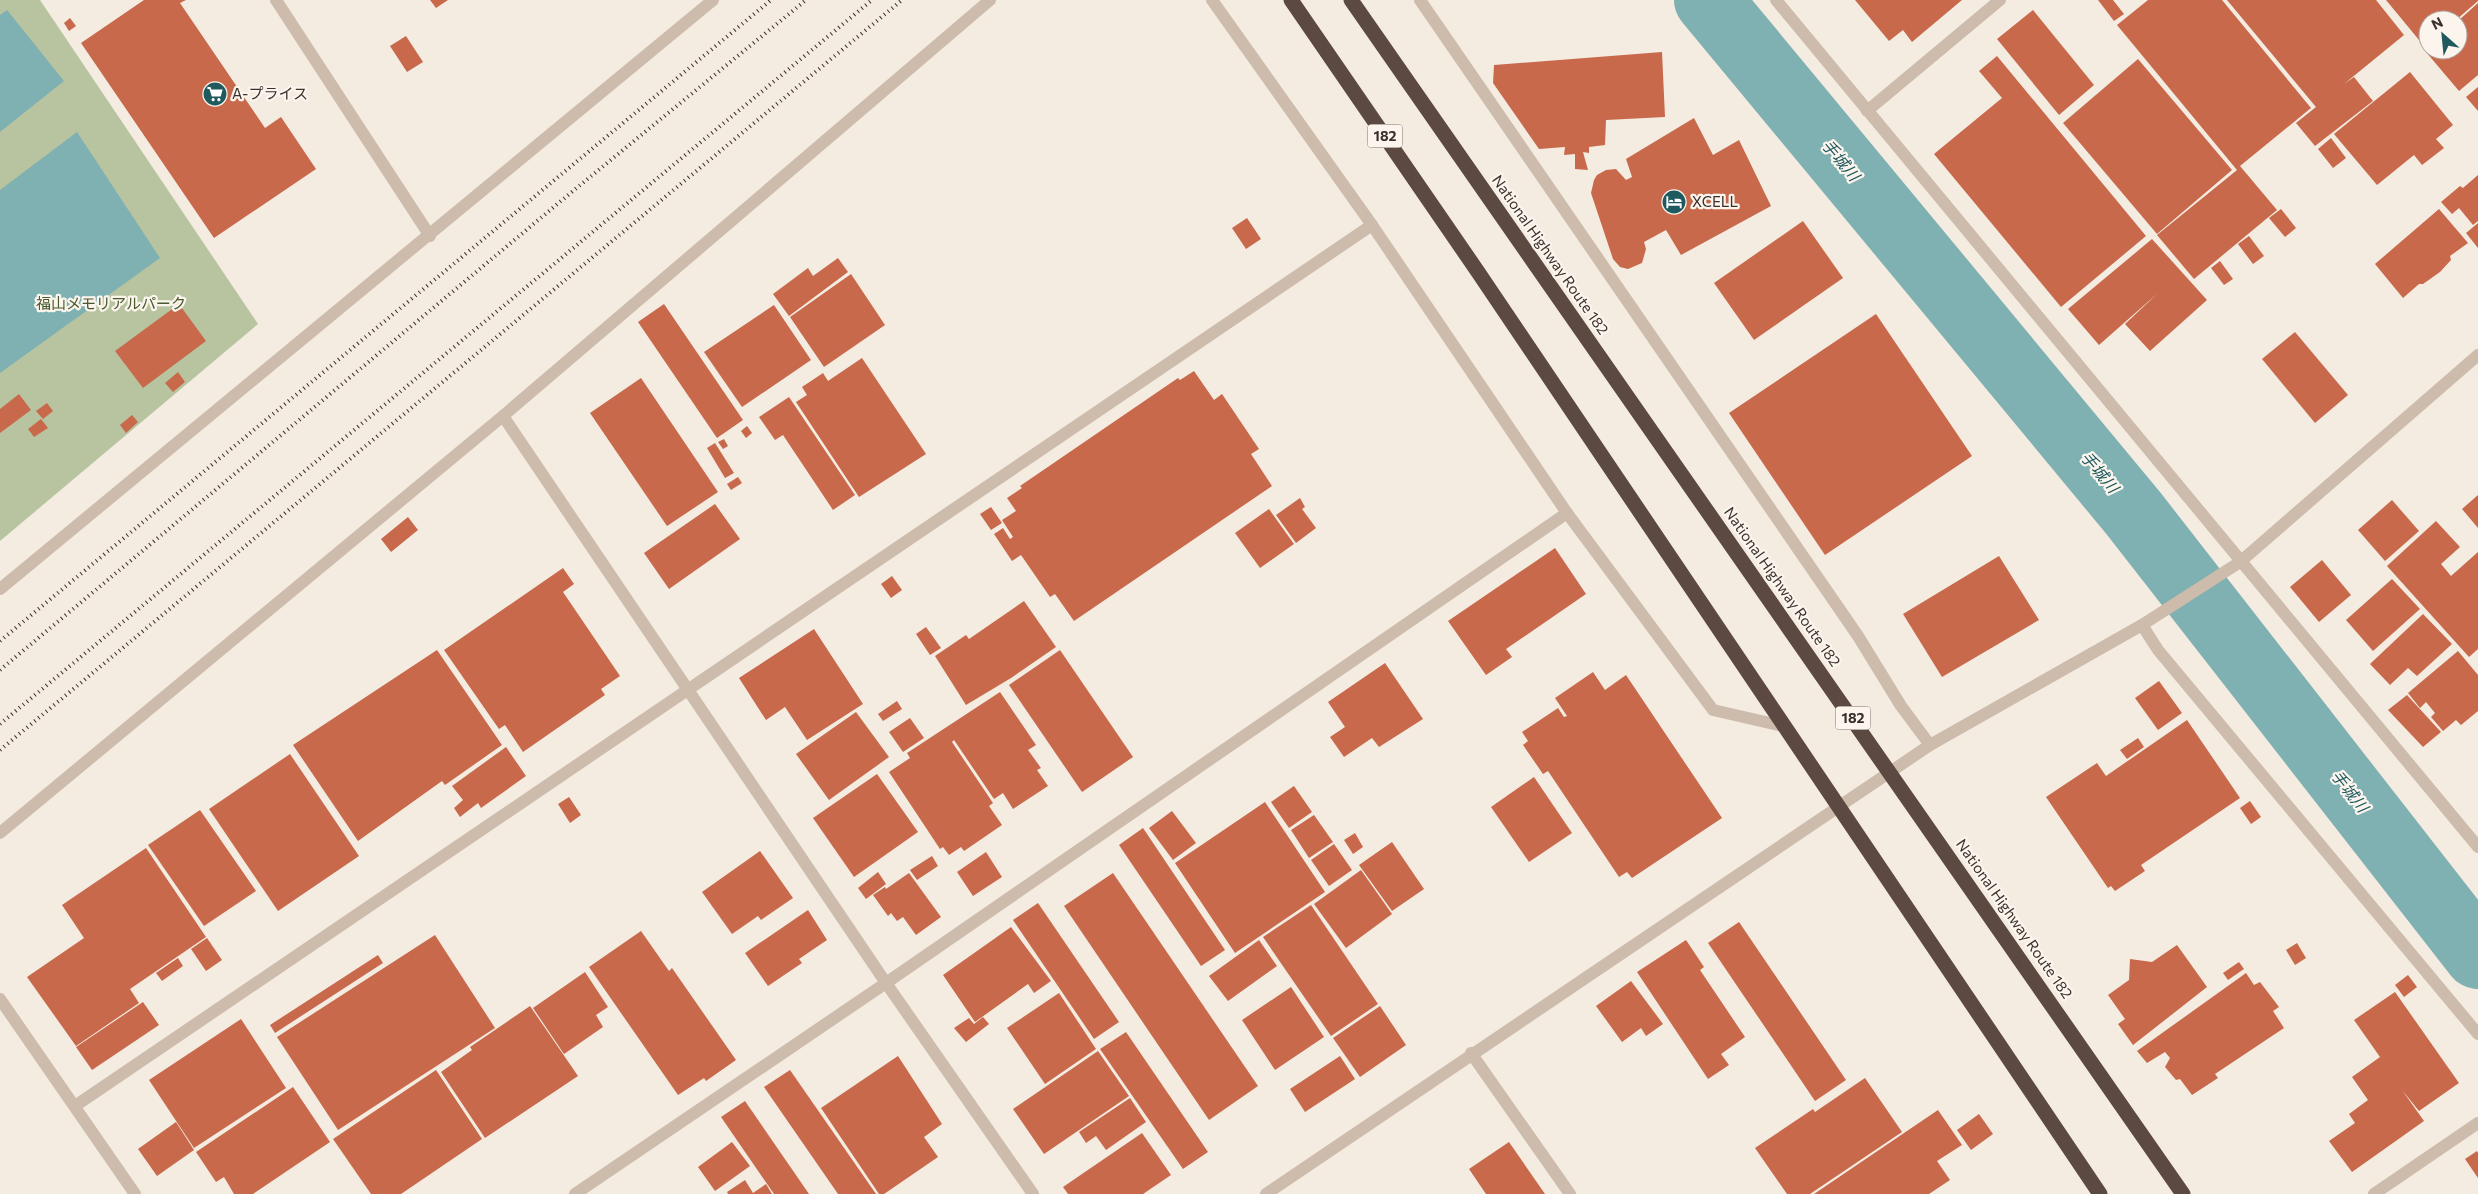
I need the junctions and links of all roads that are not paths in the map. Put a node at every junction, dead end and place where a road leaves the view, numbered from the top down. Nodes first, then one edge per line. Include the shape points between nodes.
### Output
1 (276, 0) edge
2 (714, 0) edge
3 (990, 0) edge
4 (1212, 0) edge
5 (1291, 0) edge
6 (1351, 0) edge
7 (1420, 0) edge
8 (1776, 0) edge
9 (2000, 0) edge
10 (1867, 111) junction
11 (1372, 225) junction
12 (430, 236) junction
13 (2478, 355) edge
14 (503, 416) junction
15 (1567, 513) junction
16 (2240, 562) junction
17 (0, 589) edge
18 (2142, 625) junction
19 (689, 691) junction
20 (1783, 726) junction
21 (1930, 745) junction
22 (1891, 772) junction
23 (1837, 807) junction
24 (0, 834) edge
25 (2478, 847) edge
26 (886, 984) junction
27 (0, 999) edge
28 (2478, 1034) edge
29 (1471, 1053) junction
30 (74, 1106) junction
31 (2478, 1123) edge
32 (135, 1194) edge
33 (575, 1194) edge
34 (1033, 1194) edge
35 (1266, 1194) edge
36 (1570, 1194) edge
37 (2100, 1194) edge
38 (2183, 1194) edge
39 (2374, 1194) edge

1 - 12 street
2 - 12 street
3 - 14 street
4 - 11 street
5 - 20 highway, 182
6 - 22 highway, National Highway Route 182 / 182
7 - 21 street
8 - 10 street
9 - 10 street
10 - 16 street
11 - 15 street
11 - 19 street
12 - 17 street
13 - 16 street
14 - 19 street
14 - 24 street
15 - 20 street via 1713,710
15 - 26 street
16 - 18 street
16 - 25 street
18 - 21 street
18 - 28 street via 2158,650
19 - 26 street
19 - 30 street
20 - 23 highway, 182
21 - 22 street
22 - 23 street
22 - 38 highway, National Highway Route 182 / 182
23 - 29 street
23 - 37 highway, 182
26 - 33 street
26 - 34 street
27 - 30 street
29 - 35 street
29 - 36 street
30 - 32 street
31 - 39 street

